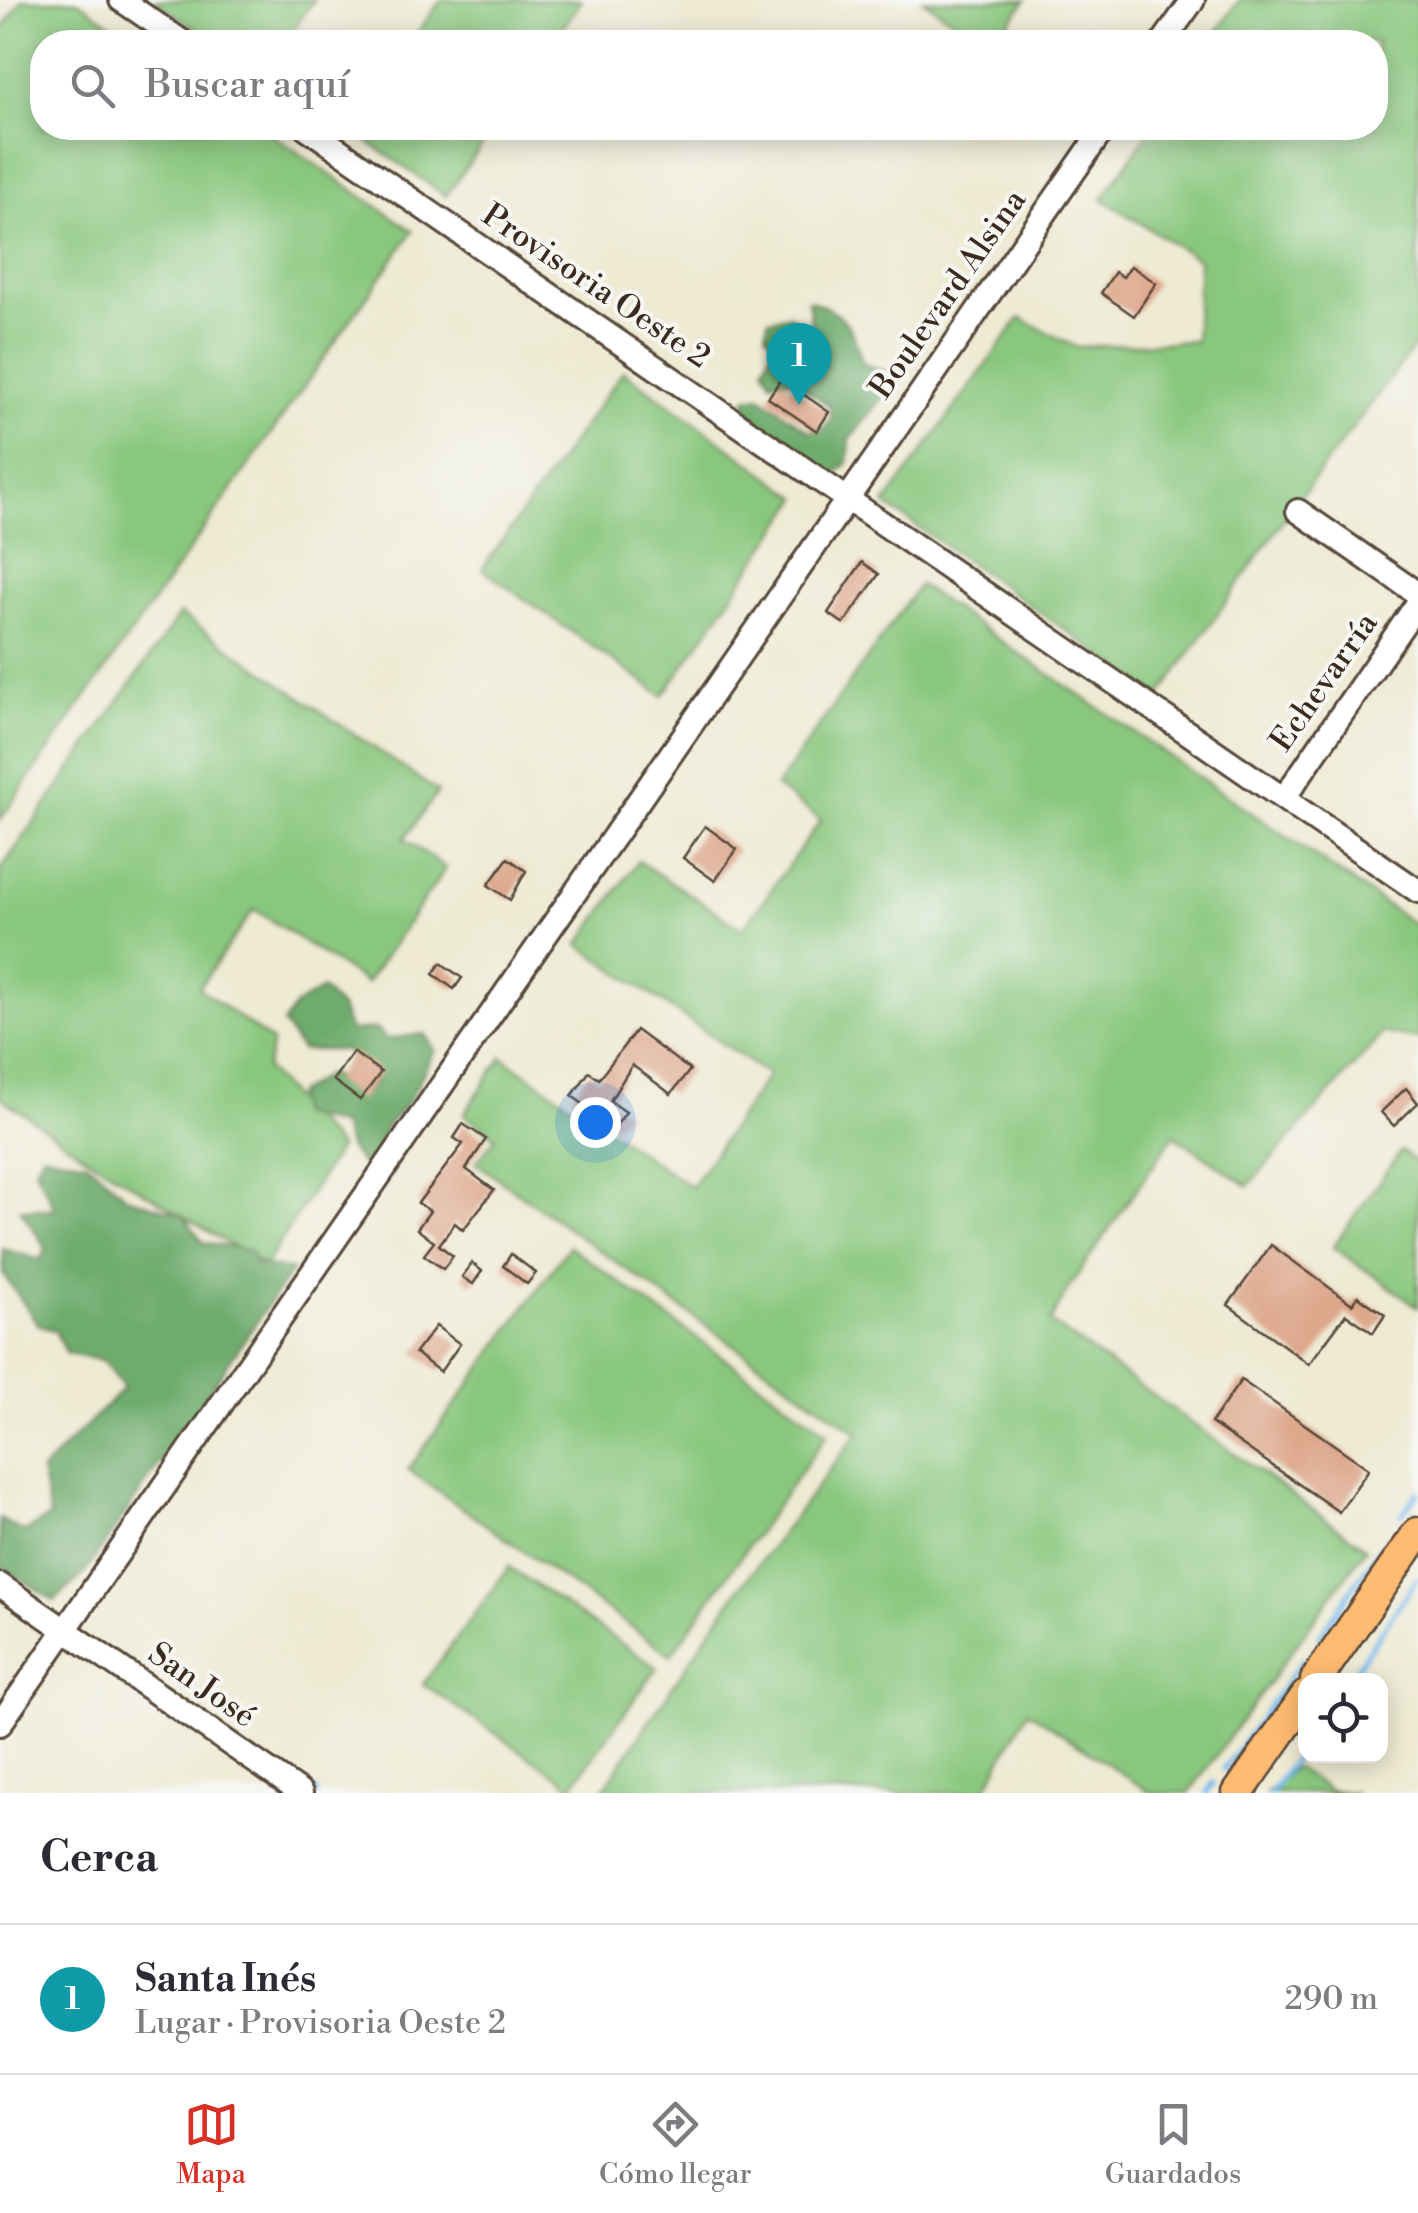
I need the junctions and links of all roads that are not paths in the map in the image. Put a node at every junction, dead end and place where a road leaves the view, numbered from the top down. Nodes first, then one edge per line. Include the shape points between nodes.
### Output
1 (122, 0) edge
2 (1193, 0) edge
3 (166, 30) edge
4 (1172, 30) edge
5 (325, 140) edge
6 (1096, 140) edge
7 (847, 498) junction
8 (1298, 511) dead end
9 (1418, 594) edge
10 (1418, 603) edge
11 (1284, 798) junction
12 (1418, 891) edge
13 (1418, 1533) edge
14 (0, 1585) edge
15 (66, 1632) junction
16 (1321, 1673) edge
17 (1298, 1707) edge
18 (0, 1724) edge
19 (301, 1793) edge
20 (1238, 1793) edge

1 - 3 street
2 - 4 street
5 - 7 street, Provisoria Oeste 2
6 - 7 street, Boulevard Alsina
7 - 11 street, Provisoria Oeste 2
7 - 15 street, Boulevard Alsina
8 - 9 street
10 - 11 street, Echevarría
11 - 12 street, Provisoria Oeste 2
13 - 16 main road
14 - 15 street, San José
15 - 18 street, Boulevard Alsina
15 - 19 street, San José
17 - 20 main road

